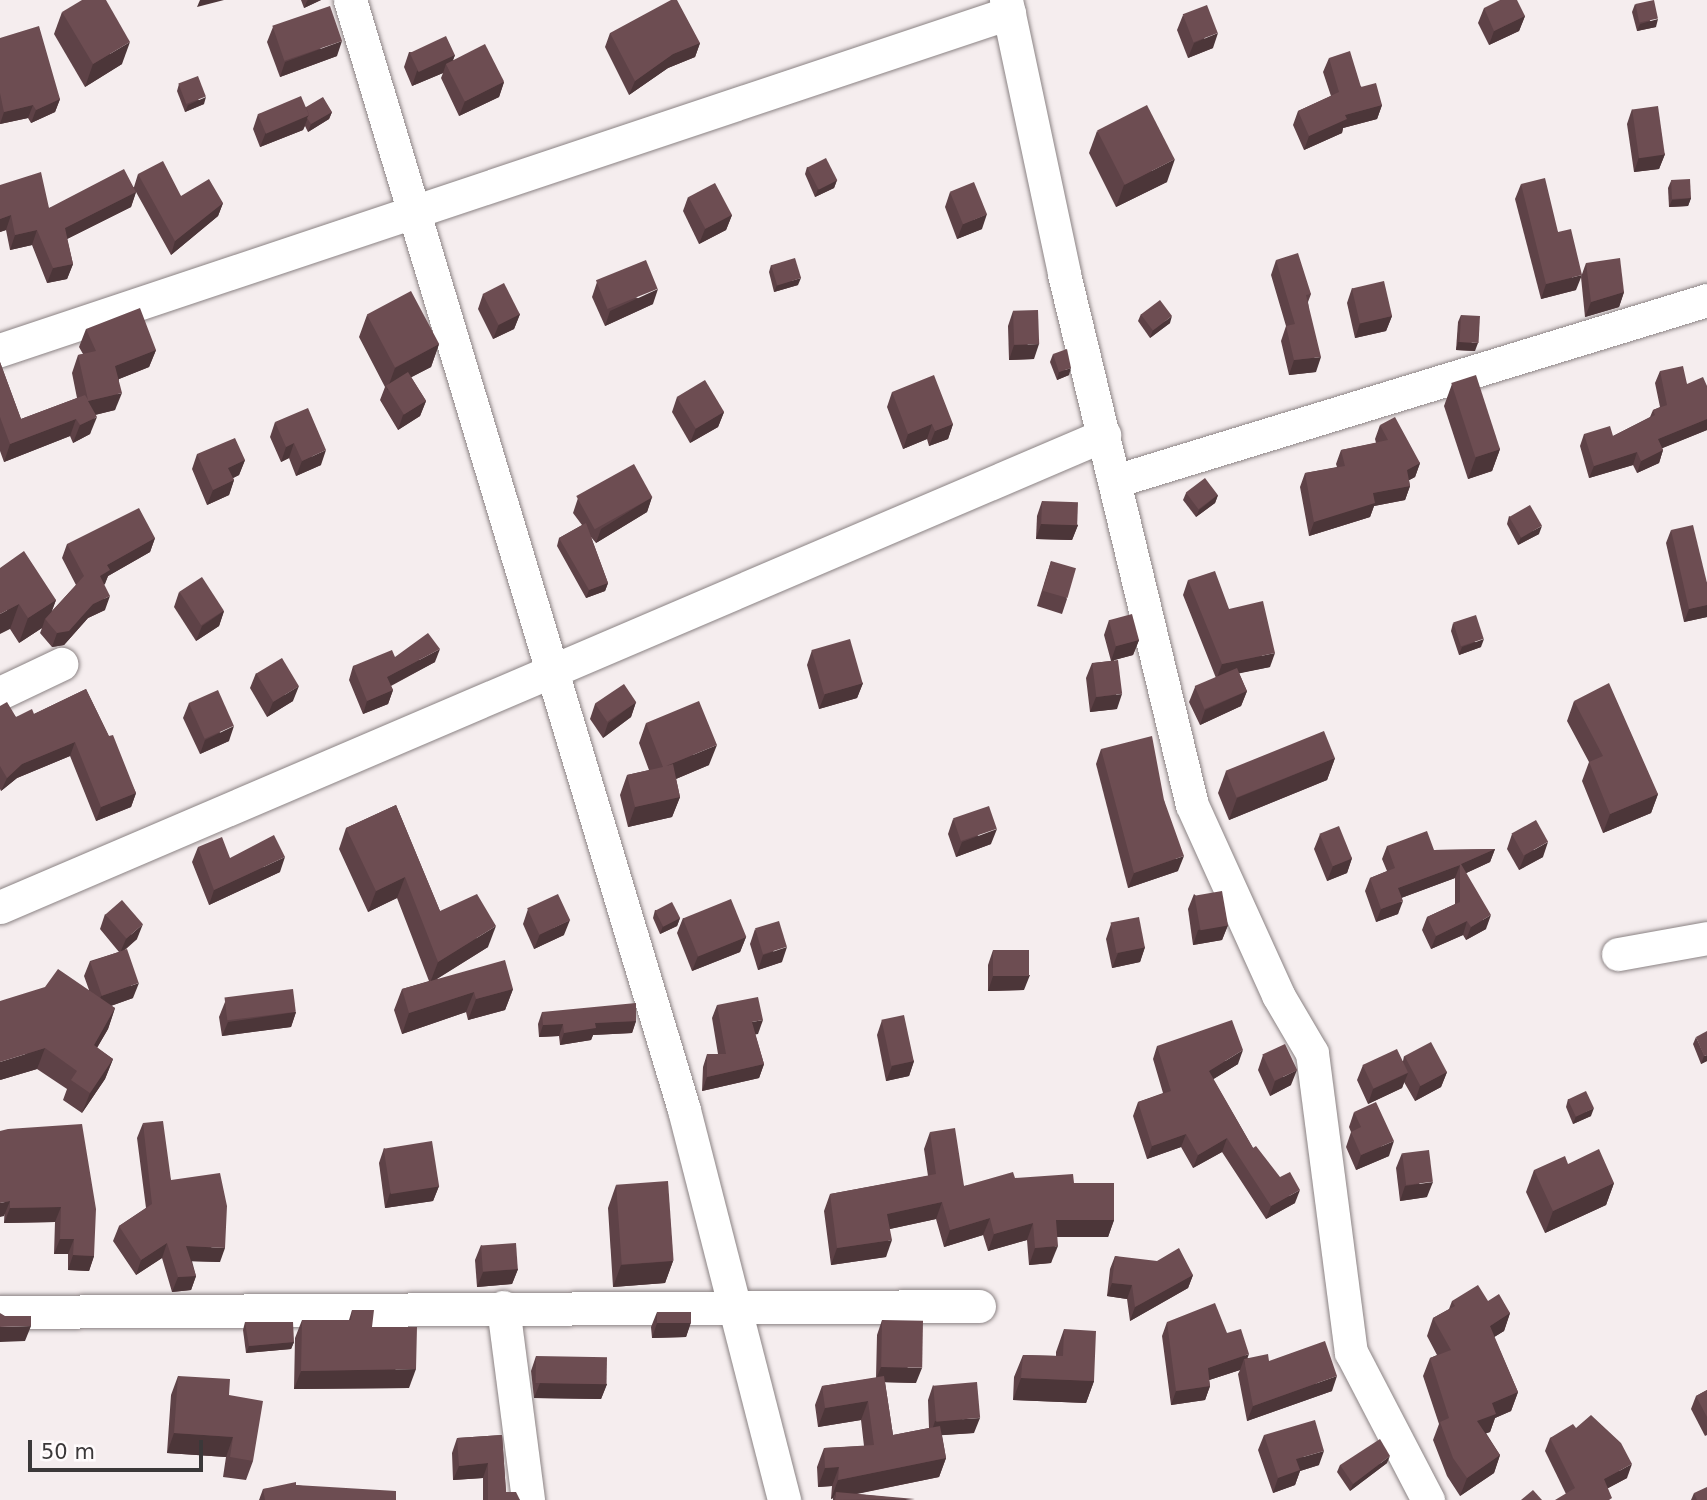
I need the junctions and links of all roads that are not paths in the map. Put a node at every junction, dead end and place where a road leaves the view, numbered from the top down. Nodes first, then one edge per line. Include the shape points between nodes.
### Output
1 (349, 0) edge
2 (1008, 7) edge
3 (417, 211) junction
4 (1707, 300) edge
5 (0, 350) edge
6 (1104, 435) junction
7 (1115, 481) junction
8 (61, 664) dead end
9 (553, 667) junction
10 (0, 693) edge
11 (0, 907) edge
12 (1707, 937) edge
13 (1618, 954) dead end
14 (734, 1305) junction
15 (979, 1306) dead end
16 (503, 1307) junction
17 (0, 1312) edge
18 (527, 1500) edge
19 (784, 1500) edge
20 (1429, 1500) edge

1 - 3 street
2 - 3 street
2 - 6 street via 1064,274
3 - 5 street
3 - 9 street
4 - 7 street
6 - 7 street
6 - 9 street
7 - 20 street via 1192,805 1278,995 1312,1053 1351,1352
8 - 10 street
9 - 11 street
9 - 14 street via 684,1110
12 - 13 street
14 - 15 street
14 - 16 street
14 - 19 street
16 - 17 street
16 - 18 street

